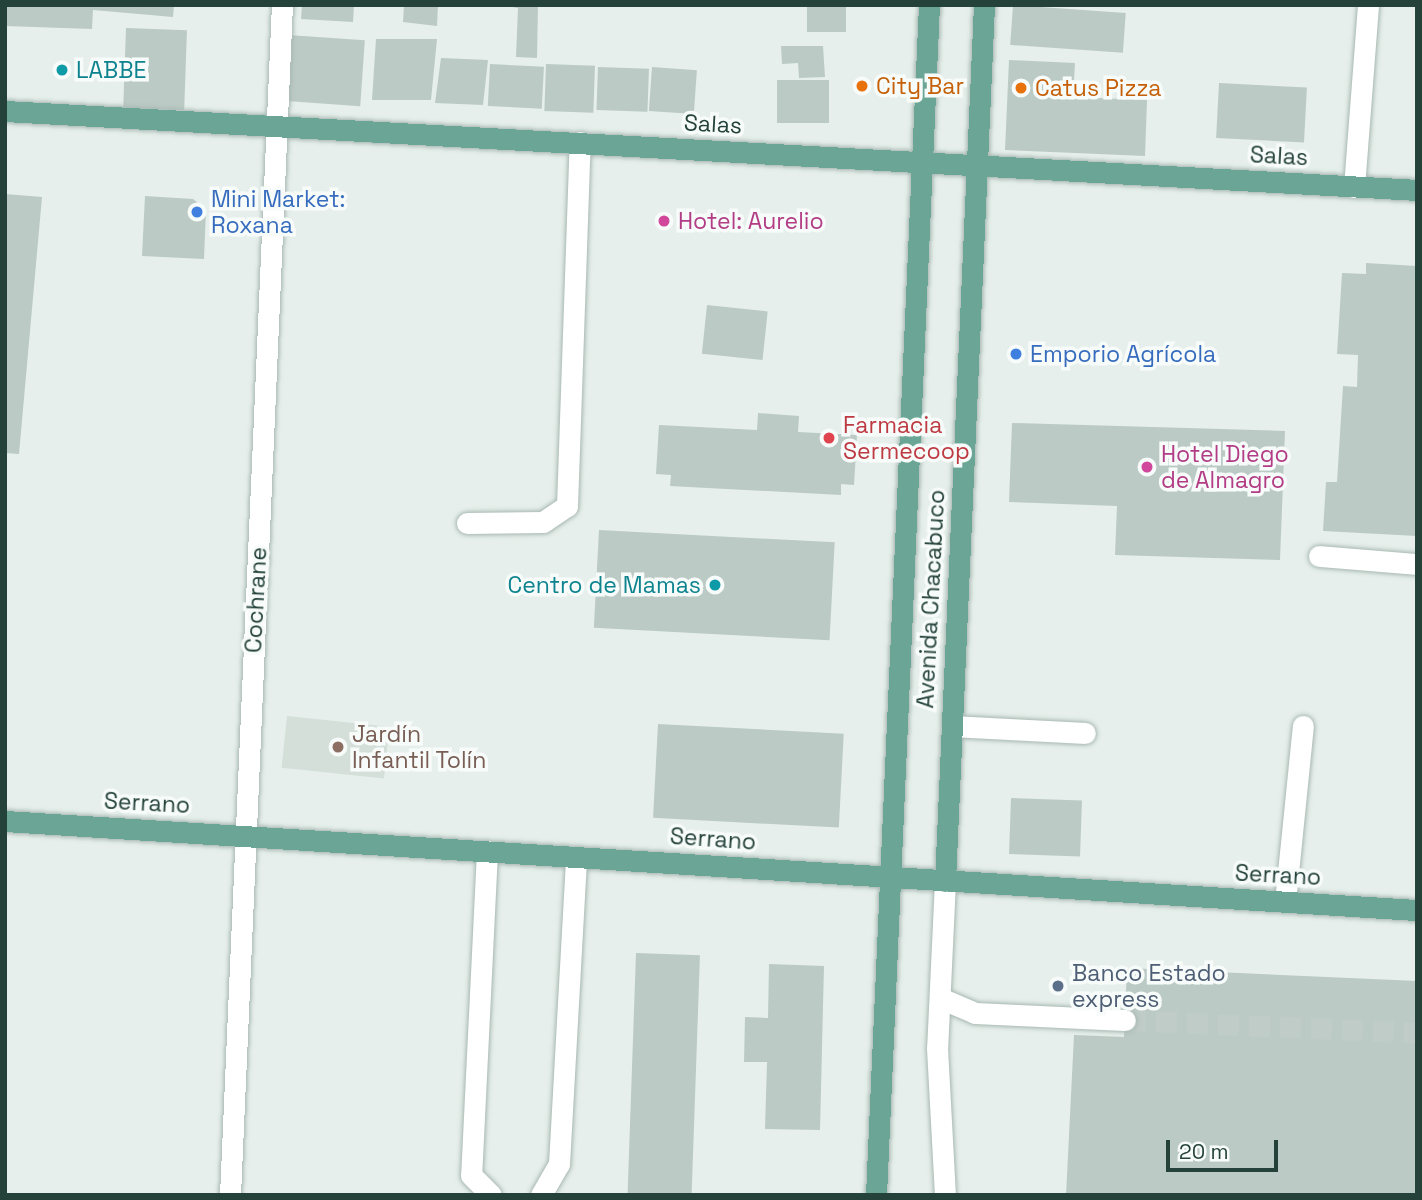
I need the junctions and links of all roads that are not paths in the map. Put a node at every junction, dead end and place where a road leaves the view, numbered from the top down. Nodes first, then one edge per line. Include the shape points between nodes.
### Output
1 (282, 5) edge
2 (929, 5) edge
3 (984, 5) edge
4 (1367, 5) edge
5 (5, 111) edge
6 (277, 125) junction
7 (580, 142) junction
8 (921, 163) junction
9 (976, 166) junction
10 (1354, 187) junction
11 (1417, 190) edge
12 (467, 523) dead end
13 (1319, 556) dead end
14 (1417, 564) edge
15 (952, 726) junction
16 (1303, 726) dead end
17 (1085, 733) dead end
18 (5, 821) edge
19 (245, 835) junction
20 (487, 851) junction
21 (576, 857) junction
22 (889, 877) junction
23 (945, 881) junction
24 (1285, 902) junction
25 (1417, 910) edge
26 (940, 998) junction
27 (1125, 1020) tunnel mouth
28 (230, 1195) edge
29 (491, 1195) edge
30 (541, 1195) edge
31 (876, 1195) edge
32 (945, 1195) edge

1 - 6 street, Cochrane
2 - 8 main road, Avenida Chacabuco
3 - 9 main road, Avenida Chacabuco
4 - 10 street
5 - 6 main road, Salas
6 - 7 main road, Salas
6 - 19 street, Cochrane
7 - 8 main road, Salas
7 - 12 street via 567,506 543,522
8 - 9 main road, Salas
8 - 22 main road, Avenida Chacabuco
9 - 10 main road, Salas
9 - 15 main road, Avenida Chacabuco
10 - 11 main road, Salas
13 - 14 street
15 - 17 street
15 - 23 main road, Avenida Chacabuco
16 - 24 street
18 - 19 main road, Serrano
19 - 20 main road, Serrano
19 - 28 street, Cochrane
20 - 21 main road, Serrano
20 - 29 street via 471,1174
21 - 22 main road, Serrano
21 - 30 street via 559,1164
22 - 23 main road, Serrano
22 - 31 main road, Avenida Chacabuco
23 - 24 main road, Serrano
23 - 26 street, Avenida Chacabuco
24 - 25 main road, Serrano
26 - 27 street via 975,1013
26 - 32 street, Avenida Chacabuco

